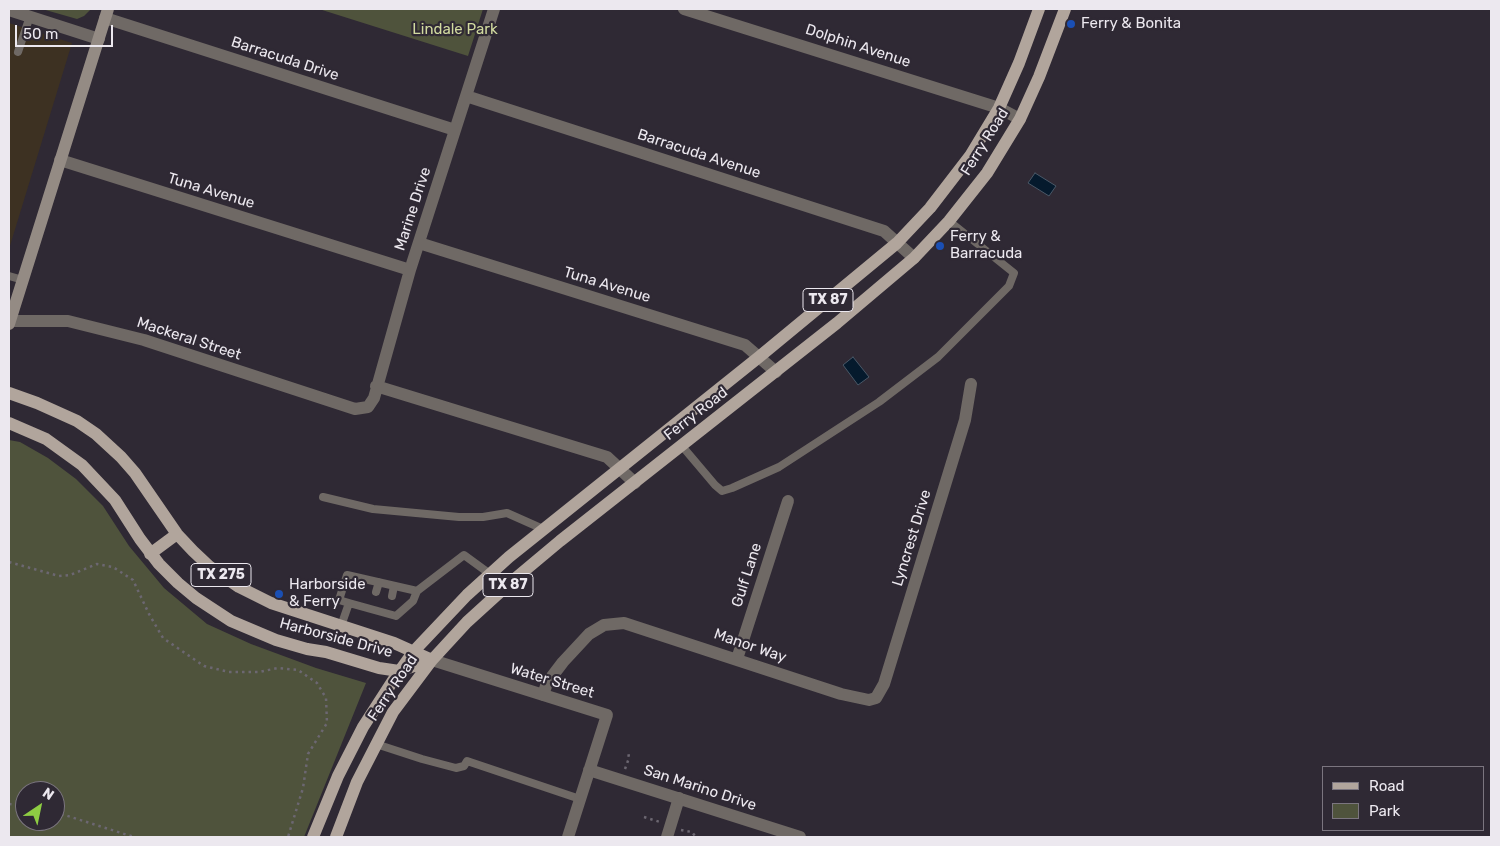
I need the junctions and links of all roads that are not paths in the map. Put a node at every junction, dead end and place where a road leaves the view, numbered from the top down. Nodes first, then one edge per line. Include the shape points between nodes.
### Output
1 (494, 9) edge
2 (684, 9) edge
3 (1039, 9) edge
4 (1065, 9) edge
5 (9, 10) edge
6 (107, 14) edge
7 (30, 16) junction
8 (99, 39) junction
9 (18, 52) dead end
10 (466, 96) junction
11 (999, 108) junction
12 (1020, 119) junction
13 (455, 130) junction
14 (60, 160) junction
15 (949, 221) junction
16 (419, 243) junction
17 (897, 243) junction
18 (914, 258) junction
19 (410, 270) junction
20 (9, 276) edge
21 (23, 280) junction
22 (9, 323) edge
23 (759, 357) junction
24 (776, 372) junction
25 (971, 384) dead end
26 (376, 386) junction
27 (9, 393) edge
28 (355, 409) joint
29 (9, 423) edge
30 (682, 446) junction
31 (619, 468) junction
32 (635, 483) junction
33 (323, 497) dead end
34 (788, 501) dead end
35 (543, 529) junction
36 (178, 534) junction
37 (150, 554) junction
38 (490, 574) junction
39 (363, 578) junction
40 (379, 582) junction
41 (394, 586) junction
42 (360, 588) dead end
43 (417, 591) junction
44 (376, 592) dead end
45 (392, 596) dead end
46 (354, 603) junction
47 (341, 626) junction
48 (414, 652) junction
49 (737, 659) junction
50 (432, 660) junction
51 (399, 672) junction
52 (542, 695) junction
53 (876, 698) joint
54 (376, 744) junction
55 (589, 770) junction
56 (679, 798) junction
57 (580, 799) junction
58 (669, 831) edge
59 (313, 837) edge
60 (336, 837) edge
61 (568, 837) edge
62 (800, 837) edge

1 - 10 street, Marine Drive
2 - 11 street, Dolphin Avenue
3 - 11 main road, Ferry Road / TX 87
4 - 12 main road, Ferry Road / TX 87
5 - 7 street
6 - 8 street
6 - 13 street, Barracuda Drive
7 - 8 street
7 - 9 lane
8 - 14 street
10 - 13 street, Marine Drive
10 - 17 street, Barracuda Avenue via 884,231
11 - 12 street, Dolphin Avenue
11 - 17 main road, Ferry Road / TX 87 via 970,156 930,208
12 - 15 main road, Ferry Road / TX 87 via 987,173
13 - 16 street, Marine Drive
14 - 19 street, Tuna Avenue
14 - 21 street
15 - 18 main road, Ferry Road / TX 87
15 - 30 lane via 1014,273 1009,286 938,357 879,402 779,467 732,488 722,491
16 - 19 street, Marine Drive
16 - 23 street, Tuna Avenue via 745,345
17 - 18 street, Barracuda Avenue
17 - 23 main road, Ferry Road / TX 87
18 - 24 main road, Ferry Road / TX 87
19 - 26 street, Marine Drive
20 - 21 lane
21 - 22 street
22 - 28 street, Mackeral Street via 68,321 144,340
23 - 24 street, Tuna Avenue
23 - 31 main road, Ferry Road / TX 87
24 - 30 main road, Ferry Road / TX 87
25 - 53 street, Lyncrest Drive via 965,420 884,684
26 - 28 street, Marine Drive via 368,407
26 - 31 street via 607,457
27 - 36 main road, Harborside Drive / TX 275 via 77,421 96,434 135,472
29 - 37 main road, Harborside Drive / TX 275 via 46,439 95,477 115,500
30 - 32 main road, Ferry Road / TX 87
31 - 32 street
31 - 35 main road, Ferry Road / TX 87
32 - 50 main road, Ferry Road / TX 87 via 511,582
33 - 35 lane via 373,509 459,517 507,513
34 - 49 street, Gulf Lane
35 - 38 main road, Ferry Road / TX 87
36 - 37 main road
36 - 47 main road, Harborside Drive / TX 275 via 210,567 239,587 271,603
37 - 51 main road, Harborside Drive / TX 275 via 178,584 231,621 307,649
38 - 43 lane via 464,555
38 - 48 main road, Ferry Road / TX 87
39 - 40 lane
39 - 42 lane
39 - 46 lane via 347,575 339,600
40 - 41 lane
40 - 44 lane
41 - 43 lane
41 - 45 lane
43 - 46 lane via 413,600 396,616
46 - 47 lane
47 - 48 main road, Harborside Drive / TX 275
48 - 50 main road, Harborside Drive / TX 275
48 - 51 main road, Ferry Road / TX 87
49 - 52 street, Manor Way via 633,624 614,622 588,634 547,682
49 - 53 street, Manor Way via 841,694 869,700
50 - 51 main road, Harborside Drive
50 - 52 street, Water Street
50 - 54 main road, Ferry Road / TX 87 via 393,712
51 - 59 main road, Ferry Road / TX 87 via 363,727
52 - 55 street, Water Street via 607,716
54 - 57 lane via 456,768 464,766 467,761
54 - 60 main road, Ferry Road / TX 87
55 - 56 street, San Marino Drive
55 - 57 street
56 - 58 street
56 - 62 street, San Marino Drive
57 - 61 street

